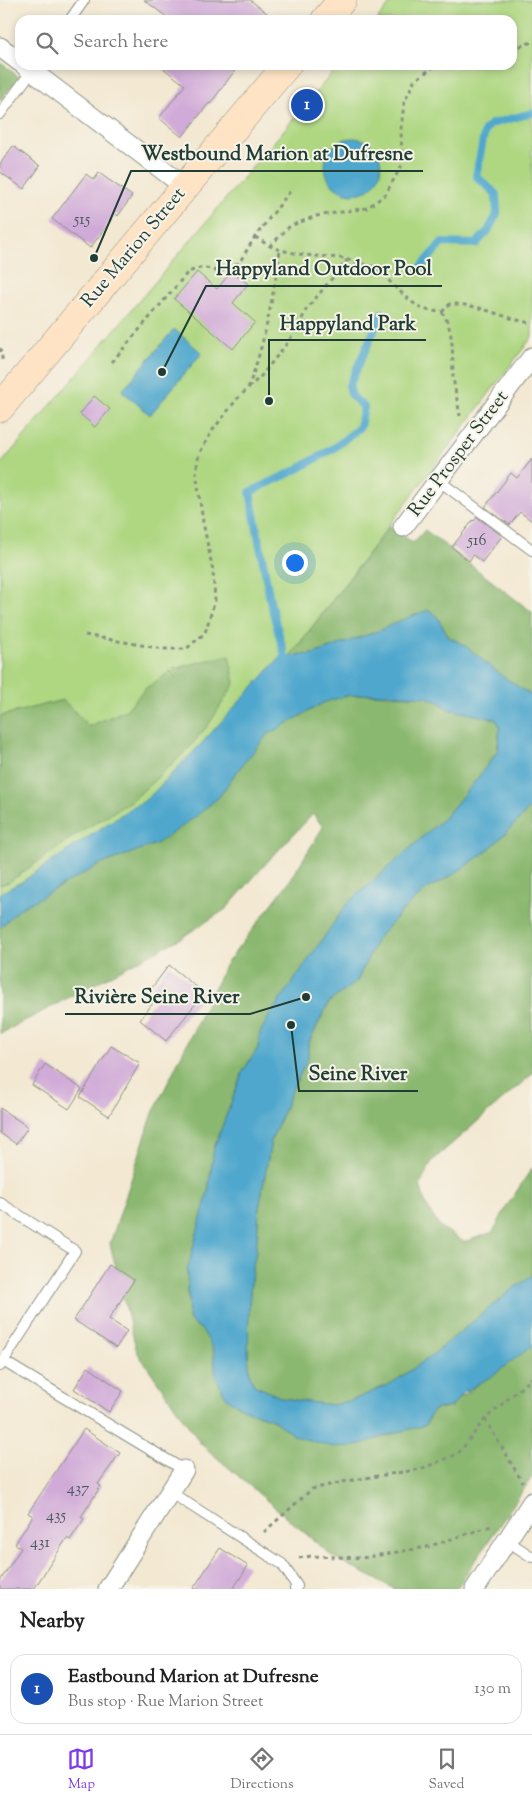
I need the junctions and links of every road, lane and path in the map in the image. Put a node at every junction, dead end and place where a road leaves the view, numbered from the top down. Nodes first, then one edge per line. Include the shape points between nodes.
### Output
1 (84, 0) edge
2 (342, 0) edge
3 (74, 15) edge
4 (329, 15) edge
5 (532, 42) edge
6 (0, 47) edge
7 (517, 47) edge
8 (15, 57) edge
9 (26, 70) edge
10 (33, 70) edge
11 (283, 70) edge
12 (429, 70) edge
13 (0, 114) edge
14 (185, 188) junction
15 (291, 190) dead end
16 (255, 236) junction
17 (270, 246) junction
18 (280, 250) junction
19 (347, 260) junction
20 (442, 312) junction
21 (532, 323) edge
22 (0, 348) edge
23 (532, 357) edge
24 (112, 362) dead end
25 (3, 364) dead end
26 (248, 389) junction
27 (0, 408) edge
28 (474, 433) junction
29 (438, 480) junction
30 (403, 527) dead end
31 (532, 550) edge
32 (86, 635) dead end
33 (0, 1203) edge
34 (2, 1364) edge
35 (532, 1378) edge
36 (485, 1419) junction
37 (184, 1470) joint
38 (170, 1492) junction
39 (530, 1496) edge
40 (520, 1519) junction
41 (506, 1540) junction
42 (252, 1544) junction
43 (532, 1557) edge
44 (280, 1563) junction
45 (108, 1589) edge
46 (295, 1589) edge
47 (475, 1589) edge

1 - 3 lane
2 - 4 main road
5 - 7 path
6 - 8 street
9 - 13 lane
10 - 14 street
11 - 14 main road, Rue Marion Street
12 - 17 path via 414,81 404,103 402,165 385,195 367,208 316,216 290,226
14 - 27 main road, Rue Marion Street
15 - 16 path
16 - 17 path
16 - 24 path via 239,263 219,272 203,267 188,272
17 - 18 path
18 - 19 path
18 - 26 path via 267,326
19 - 20 path via 377,268 418,307
19 - 26 path via 306,310 288,342
20 - 21 path via 450,304 463,303
20 - 28 path via 448,320 462,423
22 - 25 path
23 - 28 street, Rue Prosper Street
26 - 32 path via 212,431 199,454 196,472 215,600 205,633 186,648 163,649
28 - 29 street, Rue Prosper Street
29 - 30 street, Rue Prosper Street
29 - 31 lane
33 - 34 lane via 75,1251
34 - 37 lane
35 - 36 path
36 - 39 path
36 - 42 path via 458,1454 420,1469 312,1489
37 - 38 street
38 - 42 lane
38 - 45 street
39 - 40 street
40 - 41 street
40 - 44 path via 427,1547 362,1558 311,1556
41 - 43 lane
41 - 47 street
42 - 44 lane
44 - 46 lane via 297,1586

